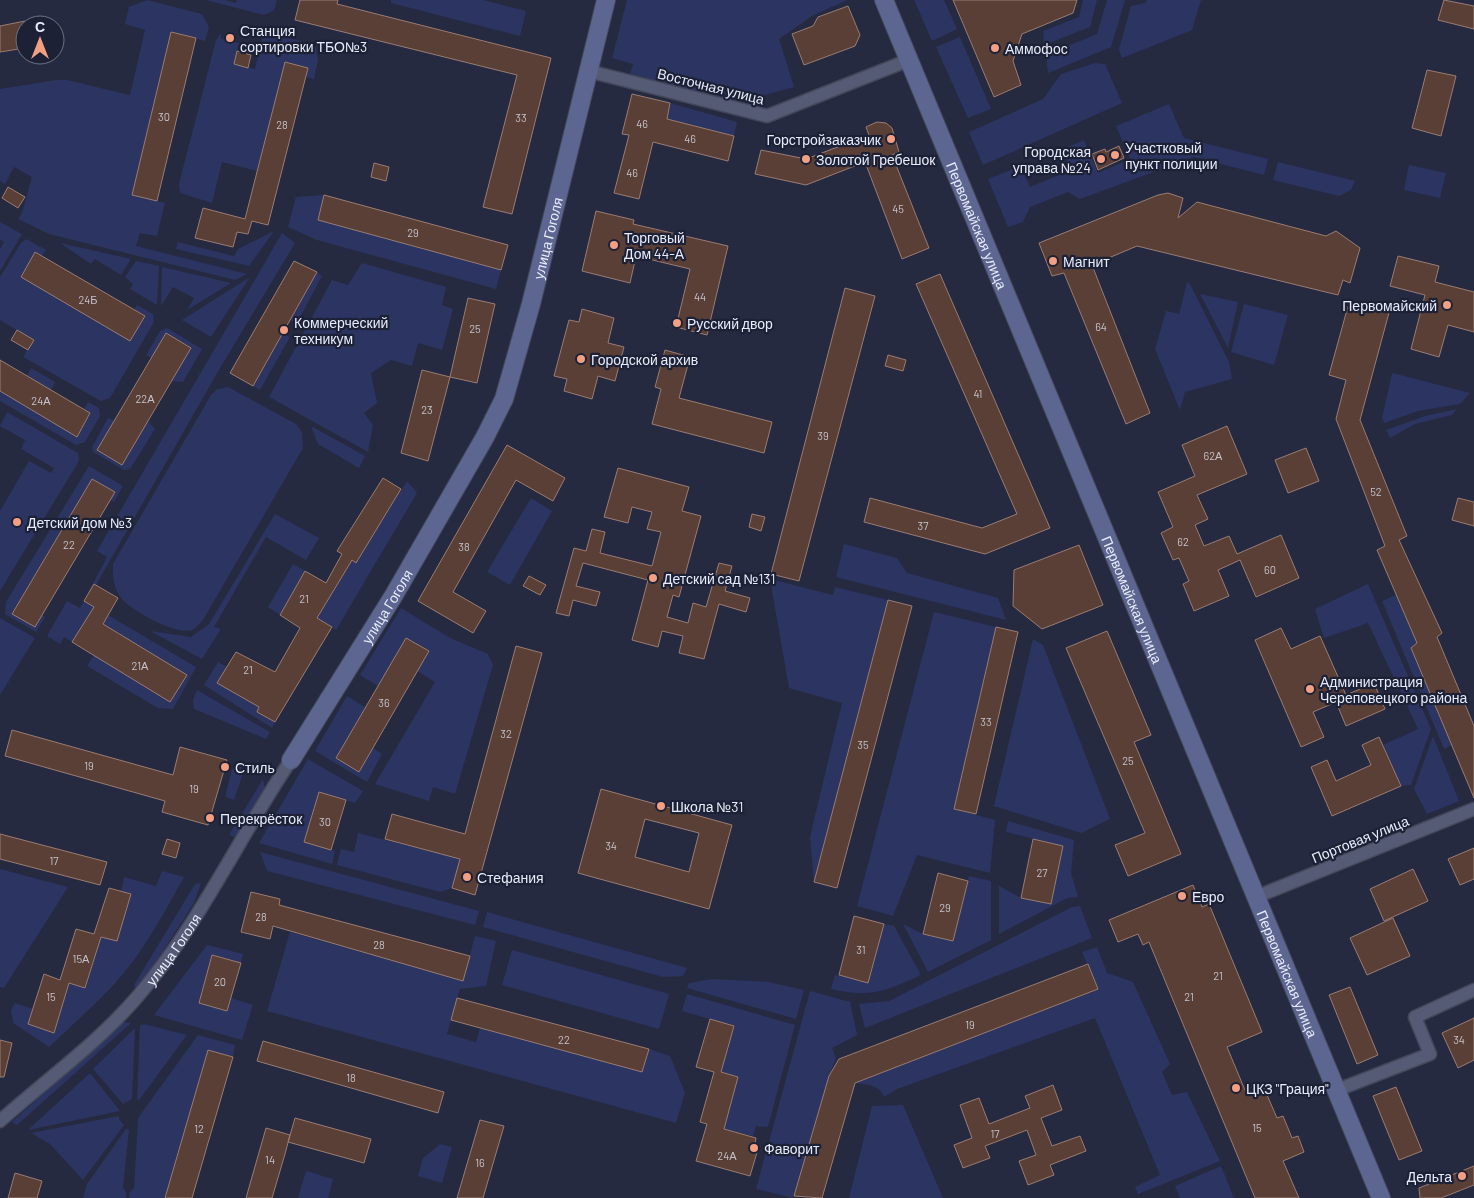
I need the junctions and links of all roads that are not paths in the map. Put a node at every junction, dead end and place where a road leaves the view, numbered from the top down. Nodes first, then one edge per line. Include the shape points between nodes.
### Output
1 (606, 0) edge
2 (884, 0) edge
3 (909, 60) junction
4 (588, 71) junction
5 (291, 760) joint
6 (1474, 809) edge
7 (1258, 896) junction
8 (1474, 990) edge
9 (1337, 1090) junction
10 (0, 1120) edge
11 (1382, 1198) edge

1 - 4 street, улица Гоголя
2 - 3 street, Первомайская улица
3 - 4 street, Восточная улица via 767,116
3 - 7 street, Первомайская улица via 1076,467
4 - 5 street, улица Гоголя via 531,304 504,399 486,438 403,579
5 - 10 street, улица Гоголя via 186,932 140,994 78,1054
6 - 7 street, Портовая улица
7 - 9 street, Первомайская улица
8 - 9 street via 1415,1017 1430,1054
9 - 11 street, Первомайская улица

